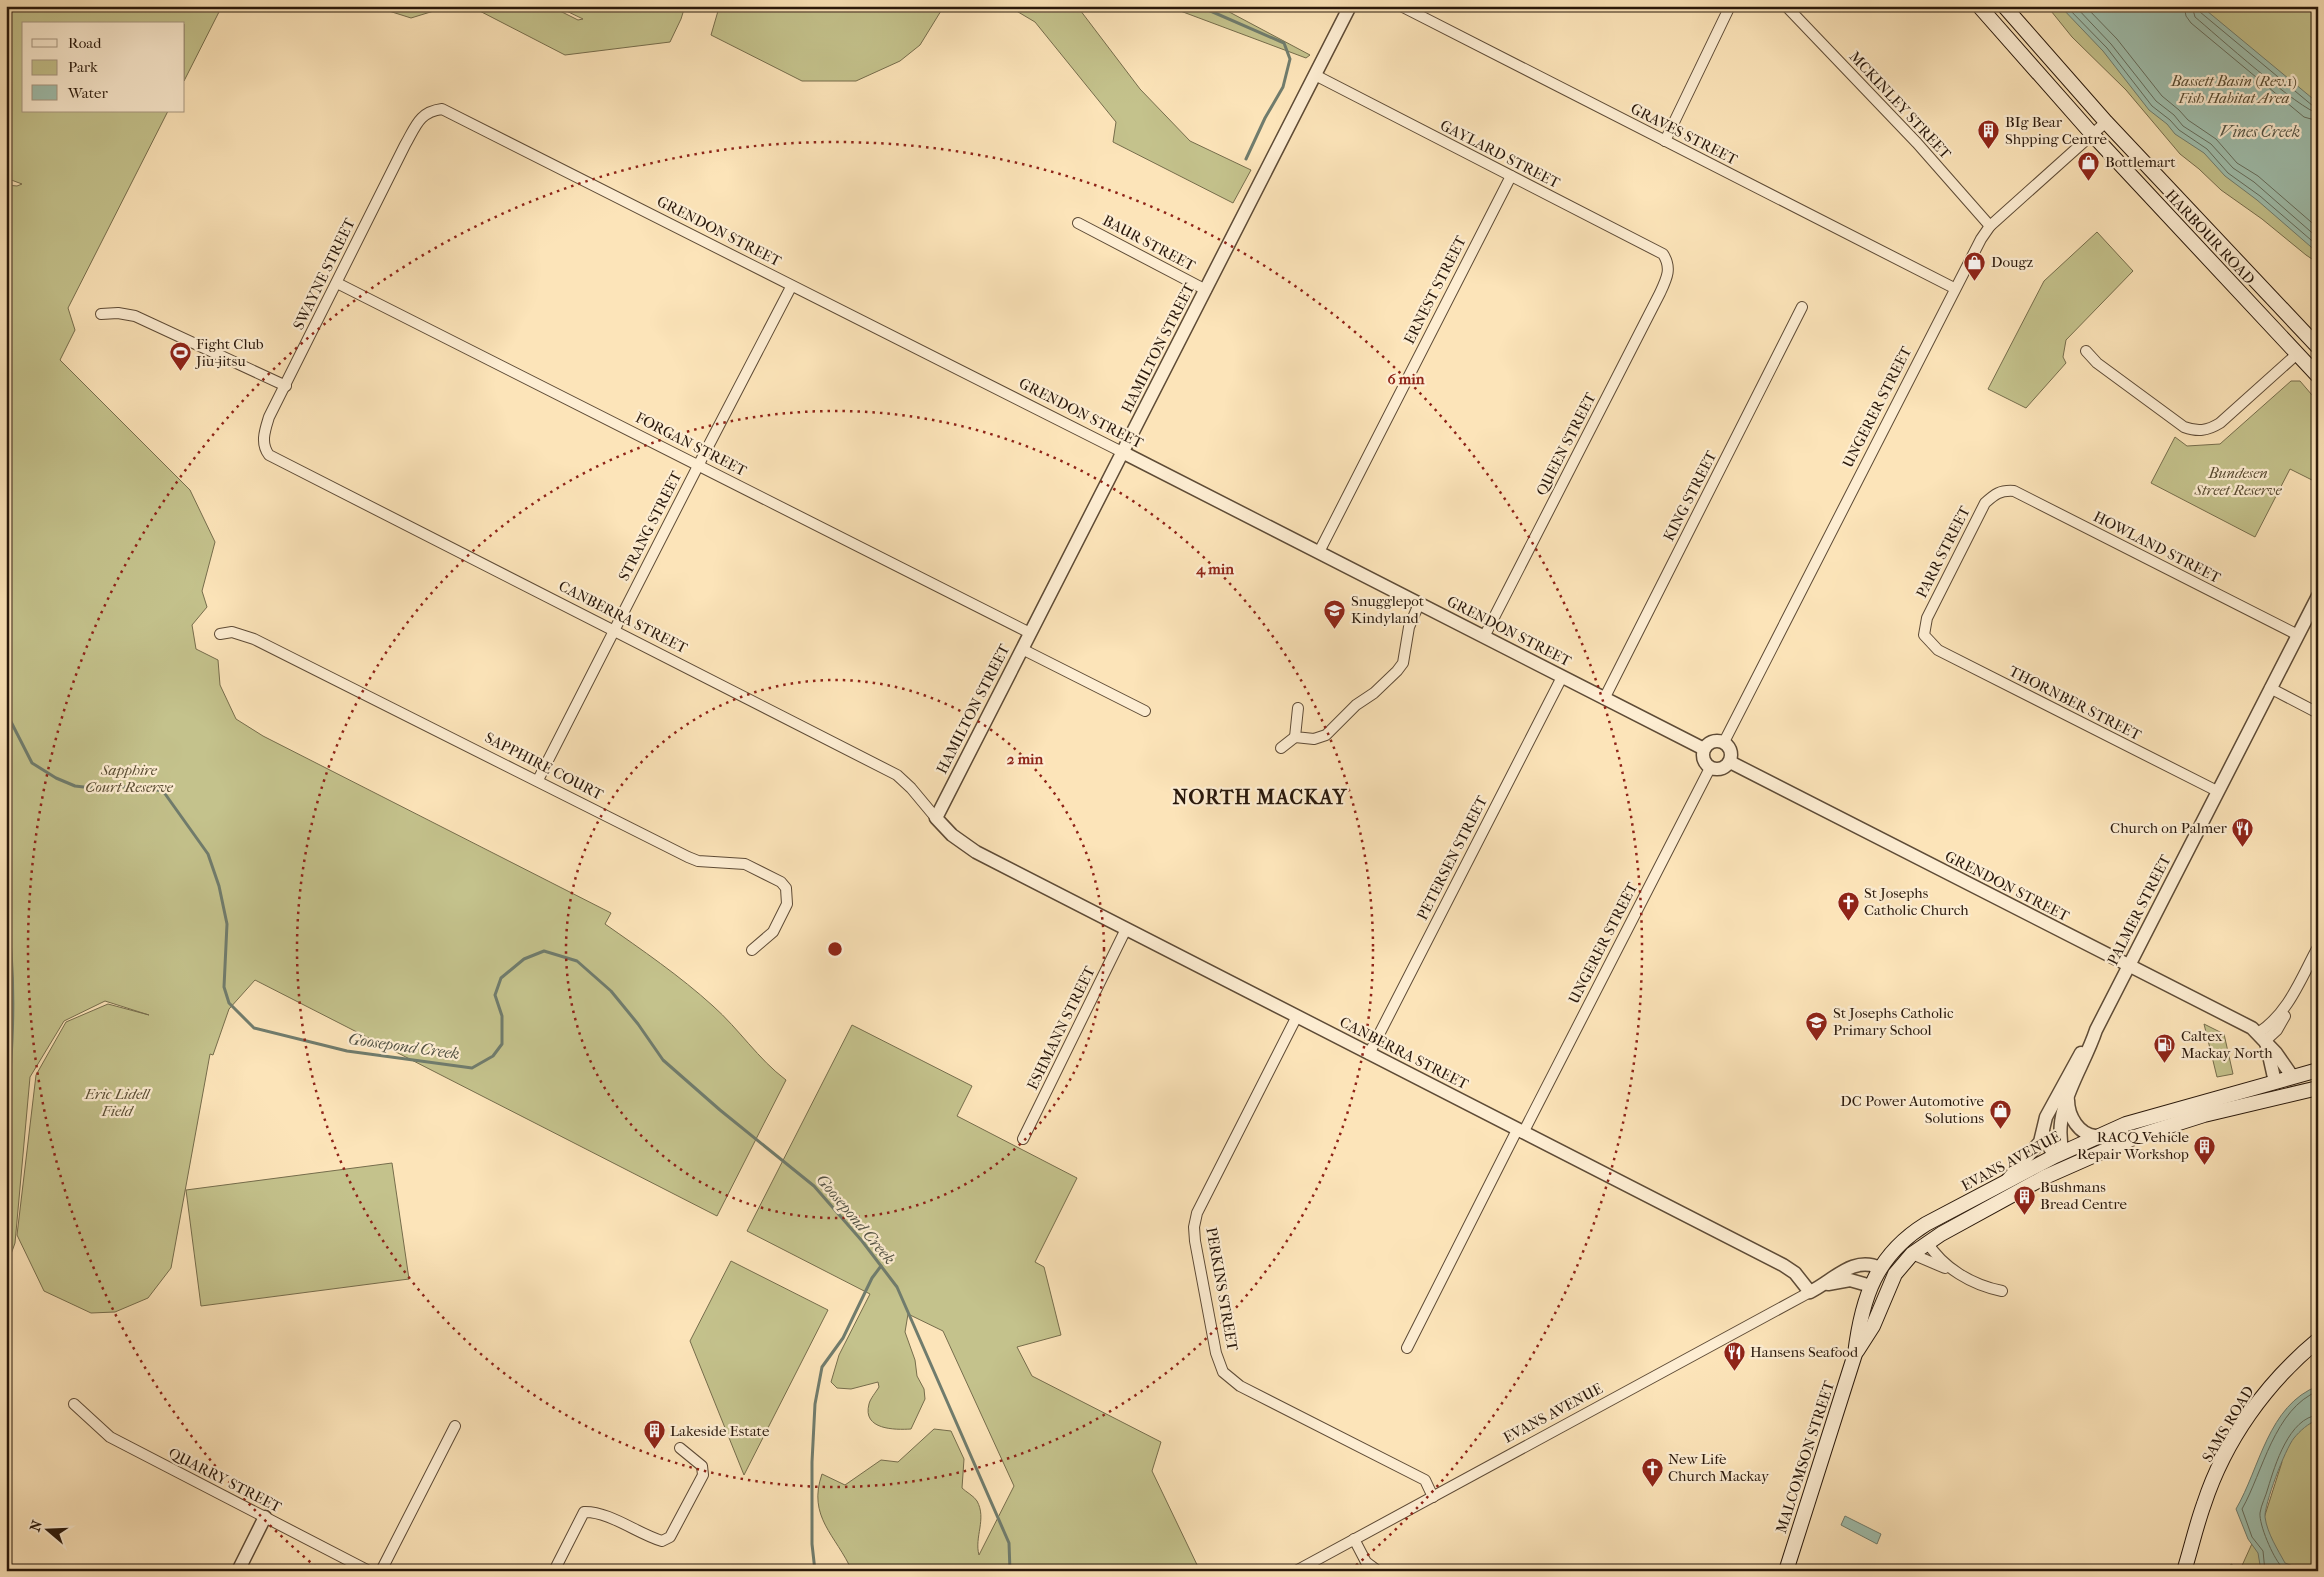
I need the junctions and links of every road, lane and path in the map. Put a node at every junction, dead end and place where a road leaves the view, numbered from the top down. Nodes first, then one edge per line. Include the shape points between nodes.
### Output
1 (1350, 6) edge
2 (1401, 6) edge
3 (1786, 6) edge
4 (1979, 6) edge
5 (2004, 6) edge
6 (1726, 8) edge
7 (1315, 75) junction
8 (442, 109) joint
9 (2106, 122) junction
10 (2092, 134) junction
11 (1665, 141) junction
12 (1511, 176) junction
13 (1078, 223) dead end
14 (1990, 226) junction
15 (1668, 262) joint
16 (337, 283) junction
17 (791, 286) junction
18 (1954, 288) junction
19 (1206, 290) junction
20 (1802, 307) dead end
21 (100, 314) dead end
22 (2318, 347) edge
23 (2086, 351) dead end
24 (2297, 354) junction
25 (2318, 376) edge
26 (286, 386) junction
27 (1122, 452) junction
28 (282, 462) joint
29 (699, 464) junction
30 (2002, 490) joint
31 (1318, 552) junction
32 (2318, 596) edge
33 (1419, 604) junction
34 (614, 630) junction
35 (1030, 633) junction
36 (220, 634) dead end
37 (1924, 635) joint
38 (2298, 635) junction
39 (1484, 637) junction
40 (1022, 649) junction
41 (1562, 677) junction
42 (2270, 688) junction
43 (1604, 698) junction
44 (1298, 708) dead end
45 (1145, 711) dead end
46 (2318, 713) edge
47 (1295, 738) junction
48 (1724, 742) junction
49 (1281, 748) dead end
50 (1704, 748) junction
51 (1730, 762) junction
52 (1710, 768) junction
53 (538, 780) junction
54 (2218, 791) junction
55 (936, 818) junction
56 (1126, 929) junction
57 (2318, 947) edge
58 (752, 950) dead end
59 (2128, 966) junction
60 (1297, 1016) junction
61 (2096, 1030) junction
62 (2263, 1039) junction
63 (1369, 1054) junction
64 (2318, 1070) edge
65 (2292, 1076) junction
66 (2275, 1082) junction
67 (2318, 1088) edge
68 (2068, 1095) junction
69 (2284, 1096) junction
70 (1520, 1131) junction
71 (2043, 1132) junction
72 (2096, 1136) junction
73 (1023, 1139) dead end
74 (2059, 1154) junction
75 (2068, 1166) junction
76 (2005, 1182) junction
77 (1904, 1239) junction
78 (1927, 1242) junction
79 (1912, 1254) junction
80 (1900, 1267) junction
81 (1955, 1271) junction
82 (1878, 1278) junction
83 (1826, 1284) junction
84 (2002, 1291) dead end
85 (1810, 1292) junction
86 (1885, 1293) junction
87 (2318, 1340) edge
88 (1406, 1348) dead end
89 (1855, 1354) junction
90 (74, 1404) dead end
91 (456, 1426) dead end
92 (680, 1448) dead end
93 (1433, 1497) junction
94 (265, 1517) junction
95 (1354, 1539) junction
96 (349, 1566) edge
97 (238, 1571) edge
98 (369, 1571) edge
99 (380, 1571) edge
100 (554, 1571) edge
101 (1296, 1571) edge
102 (1378, 1571) edge
103 (1786, 1571) edge
104 (2184, 1571) edge

1 - 7 street, HAMILTON STREET
2 - 11 street, GRAVES STREET
3 - 14 street, MCKINLEY STREET via 1917,143
4 - 10 main road, HARBOUR ROAD
5 - 9 main road, HARBOUR ROAD
6 - 11 street
7 - 12 street, GAYLARD STREET
7 - 19 street, HAMILTON STREET
8 - 16 street, SWAYNE STREET via 423,115 415,127
8 - 17 street, GRENDON STREET
9 - 10 street, UNGERER STREET
9 - 22 main road, HARBOUR ROAD
10 - 14 street, UNGERER STREET
10 - 24 main road, HARBOUR ROAD
11 - 18 street, GRAVES STREET
12 - 15 street, GAYLARD STREET via 1663,254
12 - 31 street, ERNEST STREET
13 - 19 street, BAUR STREET
14 - 18 street, UNGERER STREET
15 - 39 street, QUEEN STREET via 1669,272 1660,293
16 - 26 street, SWAYNE STREET
16 - 29 street, FORGAN STREET
17 - 27 street, GRENDON STREET
17 - 29 street, STRANG STREET
18 - 48 street, UNGERER STREET
19 - 27 street, HAMILTON STREET
20 - 43 street, KING STREET
21 - 26 street via 135,316
23 - 24 street via 2097,363 2184,427 2195,430 2210,429 2220,423
24 - 25 main road, HARBOUR ROAD
26 - 28 street, SWAYNE STREET via 269,417 263,440 269,455
27 - 31 street, GRENDON STREET
27 - 35 street, HAMILTON STREET
28 - 34 street, CANBERRA STREET
29 - 34 street, STRANG STREET
29 - 35 street, FORGAN STREET
30 - 37 street, PARR STREET via 1985,503 1927,618
30 - 38 street, HOWLAND STREET via 2014,491
31 - 33 street, GRENDON STREET
32 - 38 street, PALMER STREET
33 - 39 street, GRENDON STREET
33 - 47 street via 1409,627 1403,663 1397,671 1326,735 1314,739
34 - 53 street, STRANG STREET
34 - 55 street, CANBERRA STREET via 897,775
35 - 40 street, HAMILTON STREET
36 - 53 street, SAPPHIRE COURT via 232,632 254,639
37 - 54 street, THORNBER STREET via 1938,650
38 - 42 street, PALMER STREET
39 - 41 street, GRENDON STREET
40 - 45 street
40 - 55 street, HAMILTON STREET
41 - 43 street, GRENDON STREET
41 - 63 street, PETERSEN STREET
42 - 46 street
42 - 54 street, PALMER STREET
43 - 50 street, GRENDON STREET
44 - 47 street
47 - 49 street
48 - 50 street via 1711,742
48 - 51 street via 1730,748
50 - 52 street via 1704,761
51 - 52 street via 1723,768
51 - 59 street, GRENDON STREET
52 - 70 street, UNGERER STREET
53 - 58 street, SAPPHIRE COURT via 688,857 698,861 745,864 781,882 788,896 787,904 773,932
54 - 59 street, PALMER STREET
55 - 56 street, CANBERRA STREET via 956,839 976,852
56 - 60 street, CANBERRA STREET
56 - 73 street, ESHMANN STREET
57 - 62 street via 2288,1005
59 - 61 street, PALMER STREET
59 - 62 street, GRENDON STREET
60 - 63 street, CANBERRA STREET
60 - 93 street, PERKINS STREET via 1197,1213 1195,1241 1216,1353 1223,1372 1240,1386 1425,1480
61 - 68 street, PALMER STREET
61 - 71 street via 2061,1088 2046,1117
62 - 65 street, GRENDON STREET
62 - 66 street
63 - 70 street, CANBERRA STREET
64 - 65 main road, EVANS AVENUE
65 - 66 main road, EVANS AVENUE
66 - 69 main road
66 - 72 main road, EVANS AVENUE via 2156,1114
67 - 69 main road, EVANS AVENUE
68 - 72 street via 2068,1110 2073,1120 2085,1132
68 - 74 street, PALMER STREET via 2061,1122
69 - 75 main road, EVANS AVENUE via 2166,1126
70 - 85 street, CANBERRA STREET via 1787,1268
70 - 88 street, UNGERER STREET
71 - 74 street via 2046,1142
71 - 76 street via 2037,1146
72 - 74 main road, EVANS AVENUE
74 - 75 main road
74 - 76 main road, EVANS AVENUE
75 - 78 main road, EVANS AVENUE
76 - 77 main road, EVANS AVENUE
77 - 78 main road
77 - 82 main road, EVANS AVENUE
78 - 79 main road, EVANS AVENUE
78 - 81 street via 1940,1261
79 - 80 main road, EVANS AVENUE
79 - 81 street
80 - 82 main road, EVANS AVENUE
80 - 86 main road, EVANS AVENUE
81 - 84 street via 1986,1287
82 - 83 street, EVANS AVENUE
82 - 83 street, EVANS AVENUE via 1870,1264 1859,1264 1842,1271
82 - 86 main road
82 - 89 main road, MALCOMSON STREET via 1860,1320
83 - 85 street, EVANS AVENUE
85 - 93 street, EVANS AVENUE
86 - 89 main road, MALCOMSON STREET via 1873,1326
87 - 104 main road, SAMS ROAD via 2264,1394 2224,1454 2204,1503
89 - 103 main road, MALCOMSON STREET
90 - 94 street, QUARRY STREET via 110,1437
91 - 99 street
92 - 100 street via 702,1466 703,1475 670,1537 662,1541 601,1514 584,1512
93 - 95 street, EVANS AVENUE
94 - 96 street, QUARRY STREET
94 - 97 street
95 - 101 street, EVANS AVENUE
95 - 102 street via 1366,1562
96 - 98 street, QUARRY STREET

